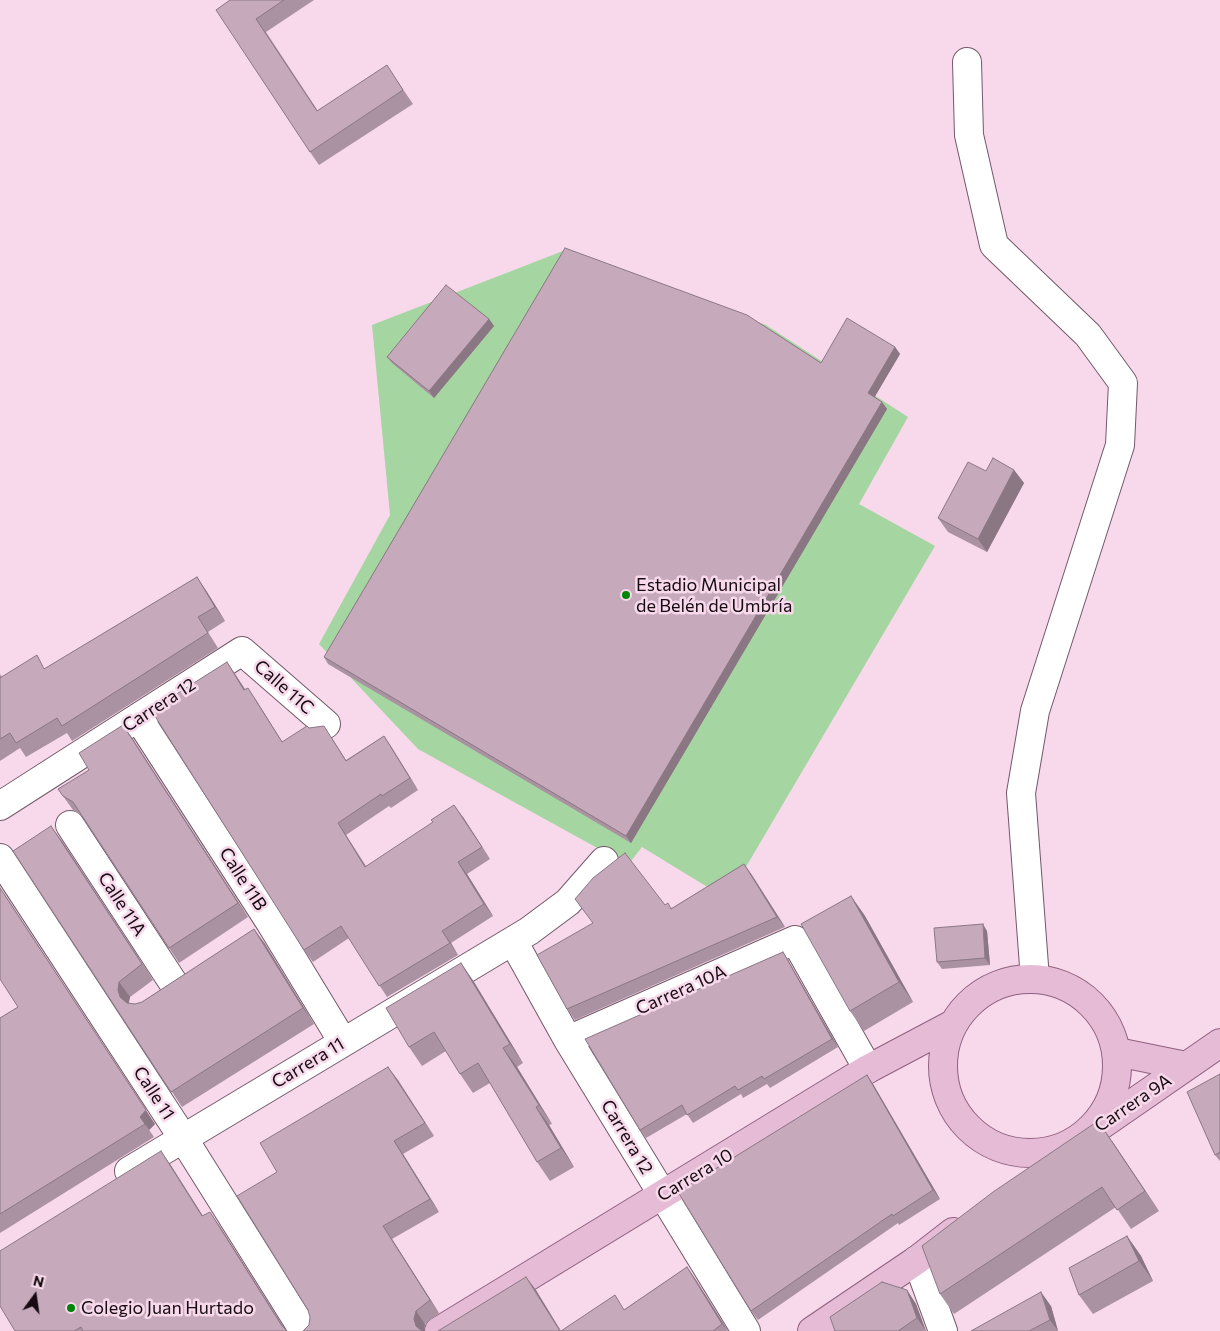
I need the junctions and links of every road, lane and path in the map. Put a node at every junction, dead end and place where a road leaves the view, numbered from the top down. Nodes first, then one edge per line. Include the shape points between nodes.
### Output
1 (967, 62) dead end
2 (242, 650) joint
3 (139, 718) junction
4 (326, 724) dead end
5 (0, 806) edge
6 (70, 825) dead end
7 (0, 858) edge
8 (604, 861) dead end
9 (270, 922) junction
10 (246, 938) edge
11 (513, 941) junction
12 (198, 968) edge
13 (1035, 979) junction
14 (174, 984) junction
15 (151, 999) edge
16 (953, 1024) junction
17 (568, 1040) junction
18 (344, 1042) junction
19 (1220, 1043) edge
20 (1117, 1052) junction
21 (1186, 1066) junction
22 (868, 1069) junction
23 (183, 1138) junction
24 (1074, 1142) junction
25 (1024, 1178) edge
26 (108, 1184) edge
27 (663, 1195) junction
28 (970, 1219) edge
29 (917, 1260) junction
30 (304, 1331) edge
31 (439, 1331) edge
32 (746, 1331) edge
33 (812, 1331) edge
34 (943, 1331) edge

1 - 13 street via 969,135 994,245 1088,335 1123,383 1120,445 1035,712 1021,793
2 - 3 street, Carrera 12
2 - 4 street, Calle 11C
3 - 5 street, Carrera 12
3 - 9 street, Calle 11B
6 - 14 street, Calle 11A
7 - 23 street, Calle 11
8 - 11 street, Carrera 11 via 568,902
9 - 10 street
9 - 18 street, Calle 11B
11 - 17 street, Carrera 12
11 - 18 street, Carrera 11
12 - 14 street
13 - 16 main road via 1010,981 987,990 968,1004
13 - 20 main road via 1064,985 1089,1001 1108,1025
14 - 15 street
16 - 22 main road, Carrera 10
16 - 24 main road via 944,1051 943,1079 952,1106 969,1128 993,1145 1020,1153 1048,1152
17 - 22 street, Carrera 10A via 795,940
17 - 27 street, Carrera 12
18 - 23 street, Carrera 11
19 - 21 main road, Carrera 9A
20 - 21 main road, Carrera 9A
20 - 24 main road via 1117,1079 1110,1104 1095,1126
21 - 24 main road, Carrera 9A
22 - 27 main road, Carrera 10
23 - 26 street, Carrera 11
23 - 30 street, Calle 11
24 - 25 main road, Carrera 9A
27 - 31 main road, Carrera 10
27 - 32 street, Carrera 12
28 - 29 main road
29 - 33 main road
29 - 34 street

